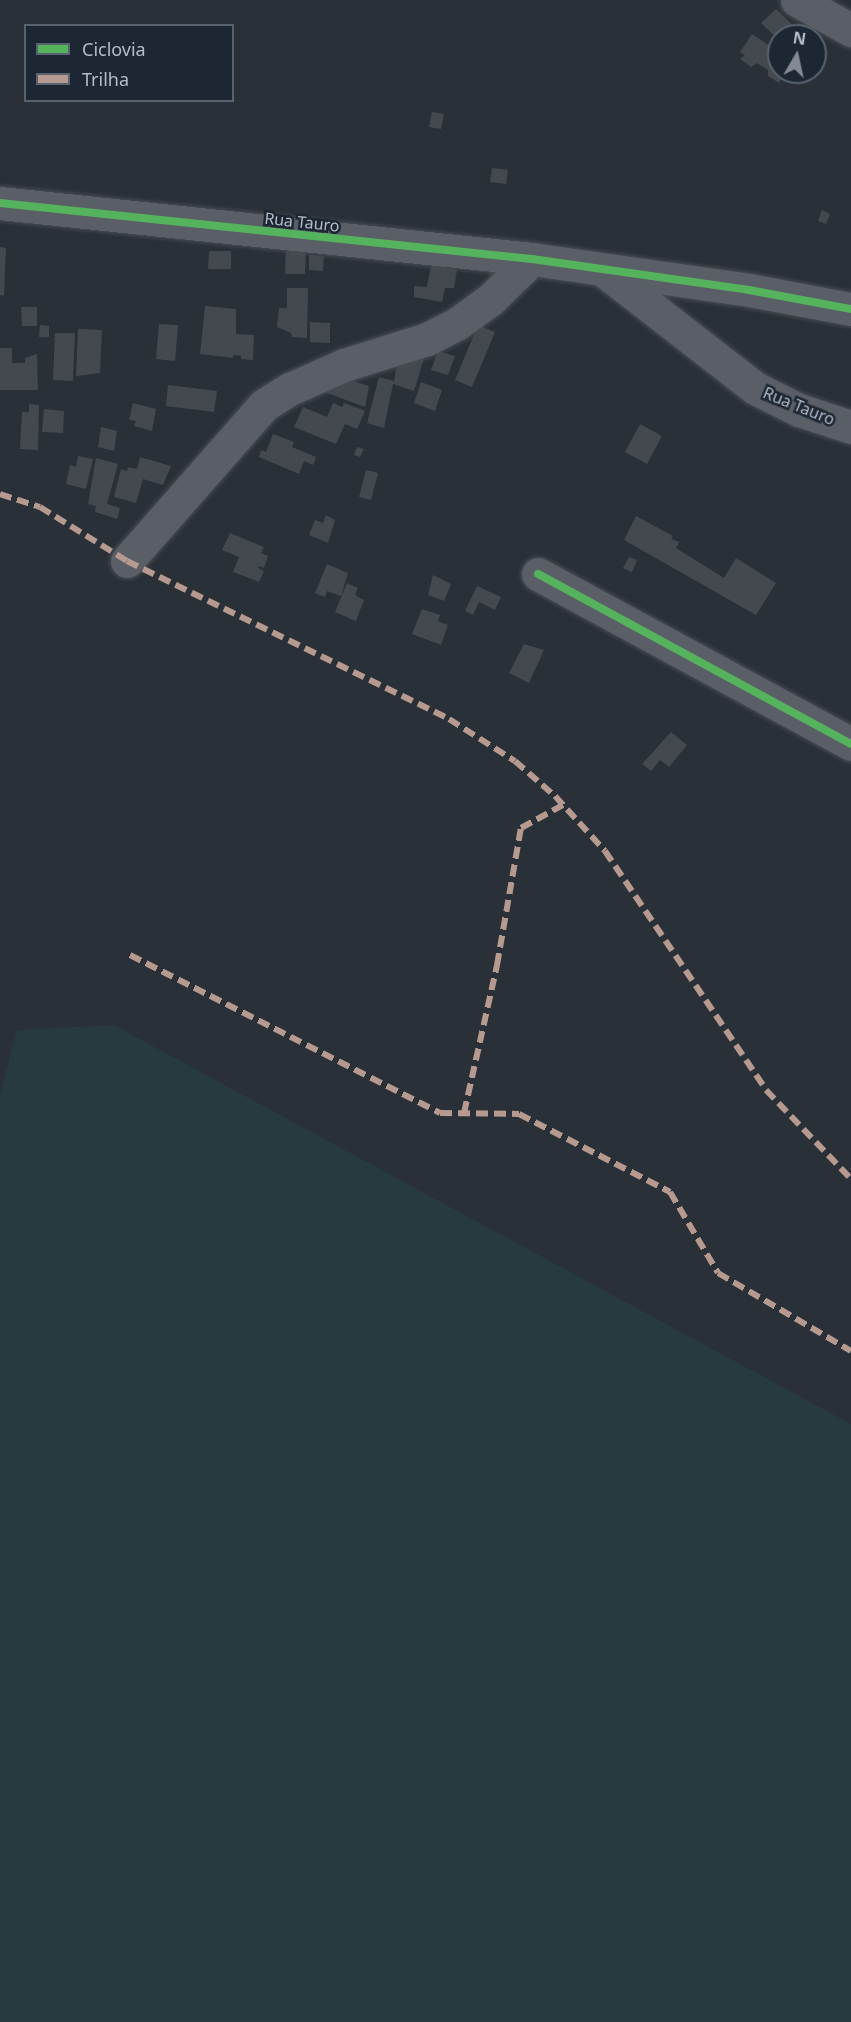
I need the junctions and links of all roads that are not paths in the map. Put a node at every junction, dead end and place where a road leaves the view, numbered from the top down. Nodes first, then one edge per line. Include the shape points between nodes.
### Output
1 (797, 0) edge
2 (851, 30) edge
3 (0, 203) edge
4 (532, 259) junction
5 (601, 269) junction
6 (851, 309) edge
7 (851, 426) edge
8 (127, 561) dead end
9 (538, 574) dead end
10 (851, 744) edge

1 - 2 street
3 - 4 street, Rua Tauro
4 - 5 street, Rua Tauro
4 - 8 street via 491,299 458,323 427,339 344,365 264,405
5 - 6 street
5 - 7 street, Rua Tauro via 755,388 799,410
9 - 10 street

